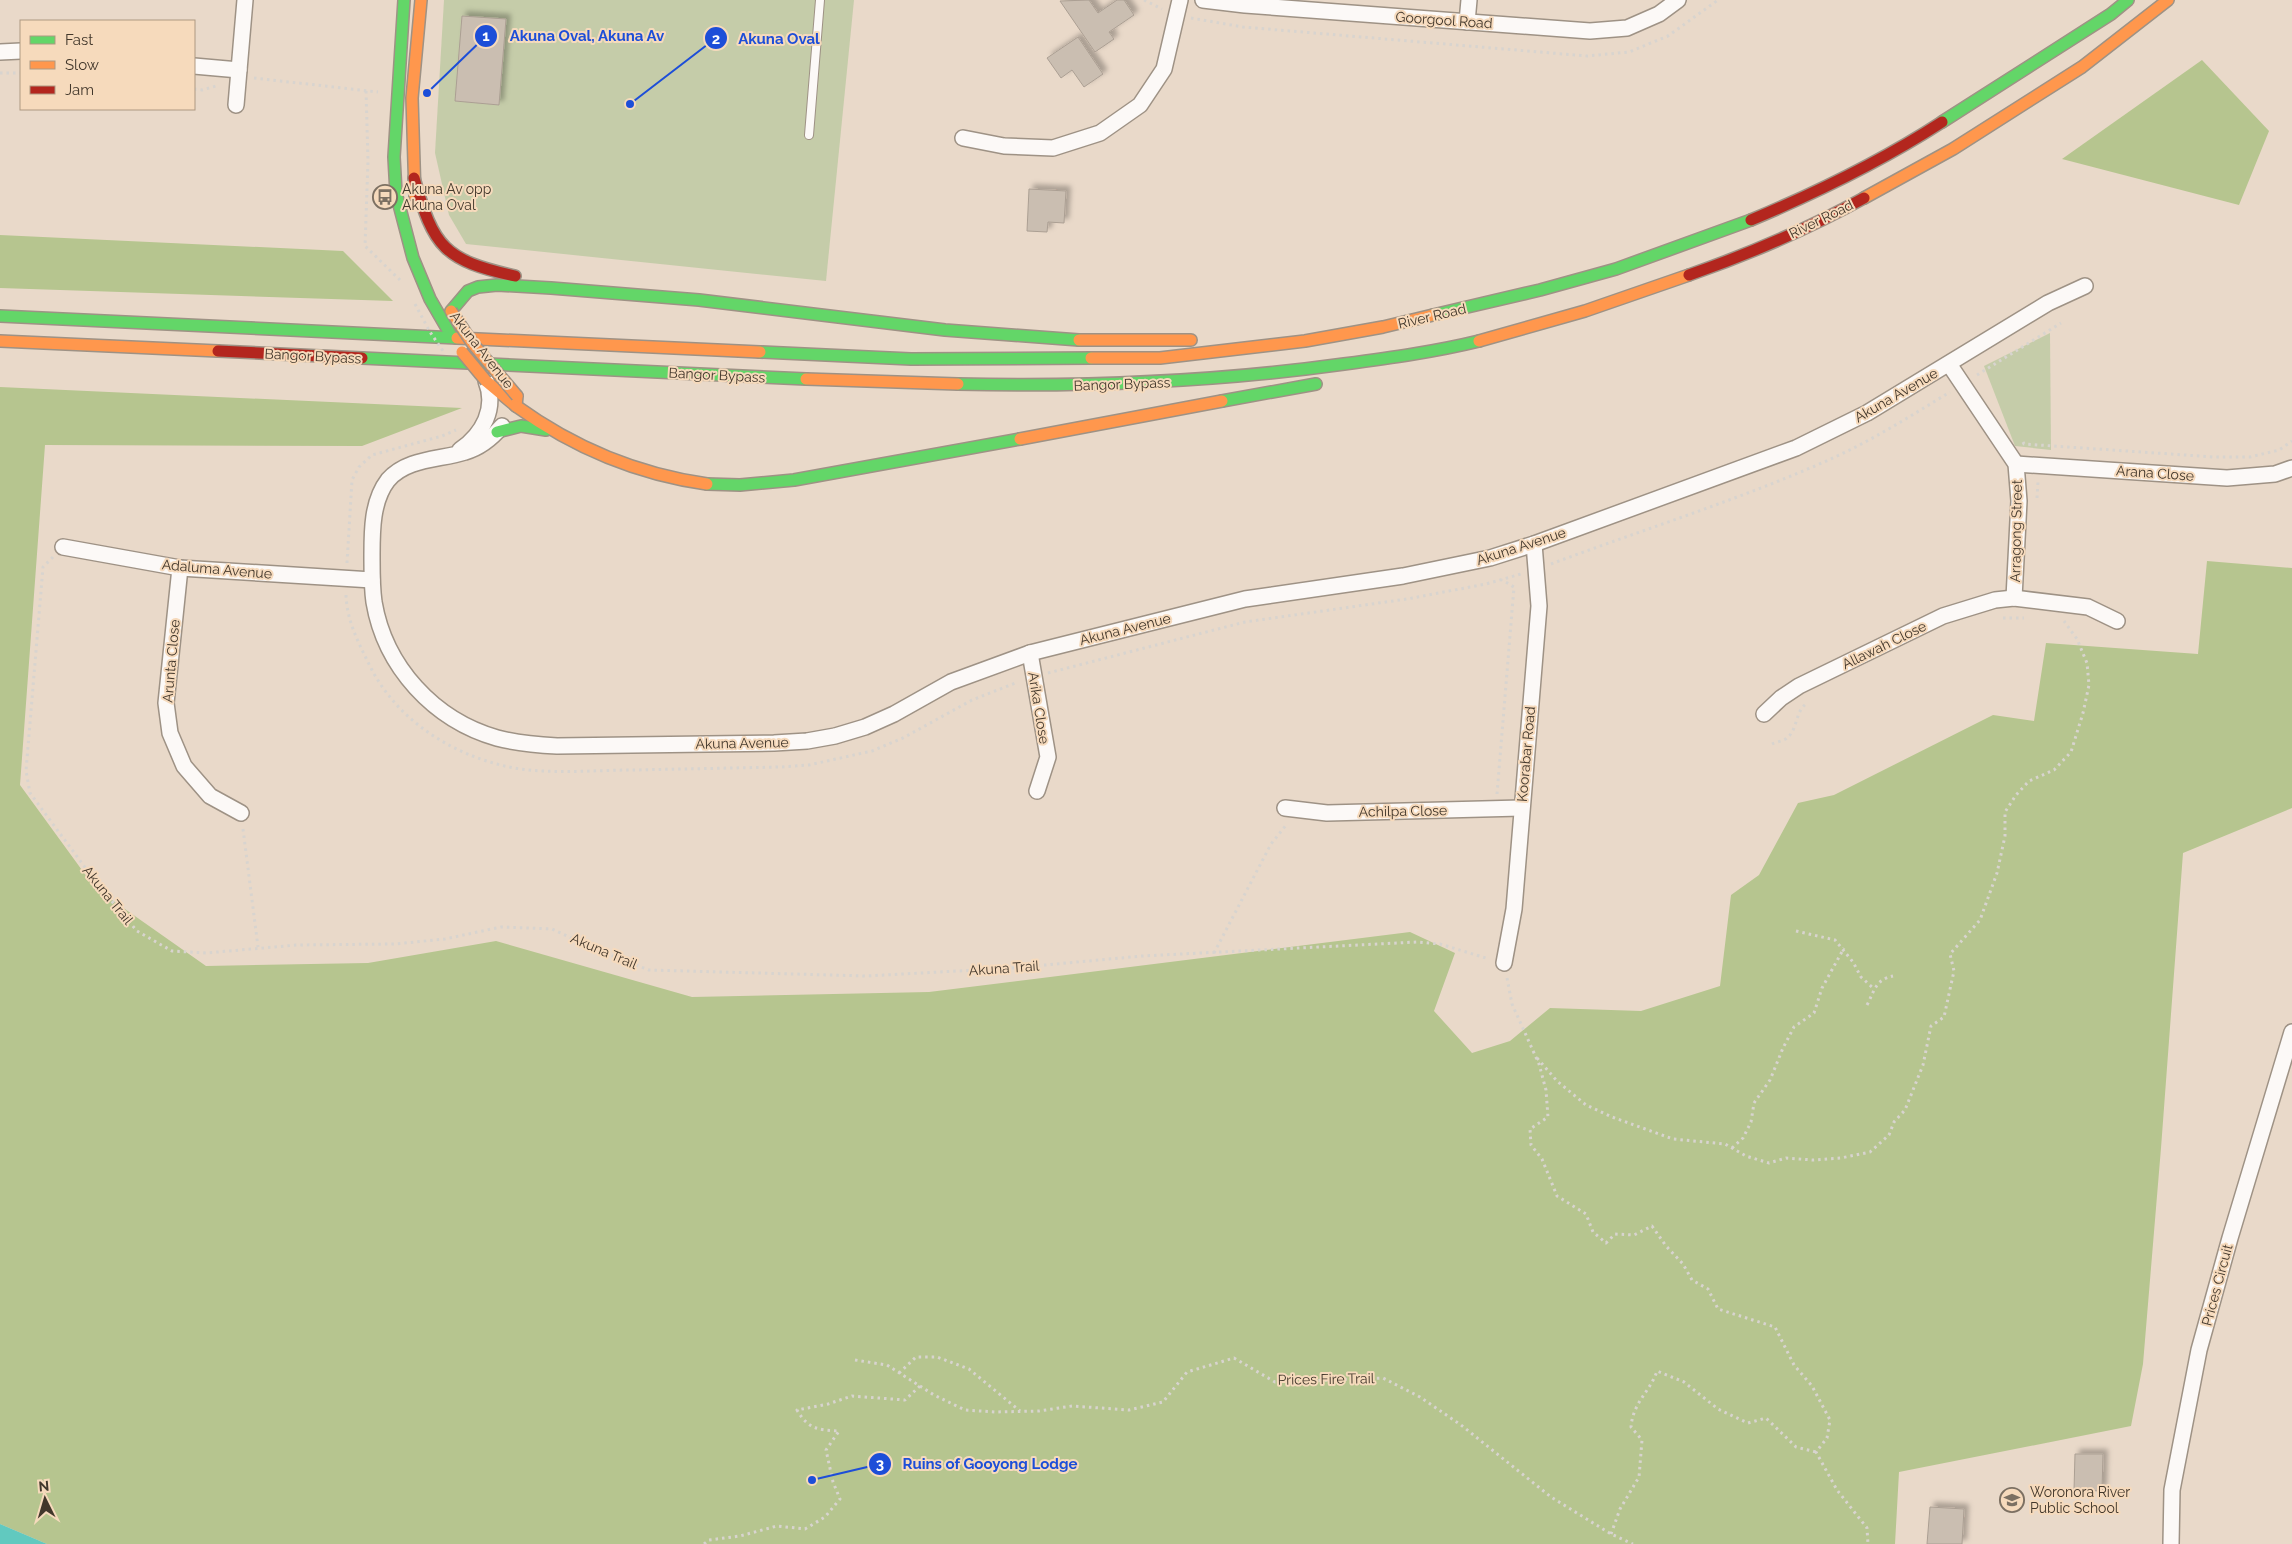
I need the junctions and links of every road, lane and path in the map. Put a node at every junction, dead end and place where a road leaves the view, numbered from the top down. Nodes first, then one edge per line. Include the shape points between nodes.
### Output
1 (245, 0) edge
2 (404, 0) edge
3 (421, 0) edge
4 (820, 0) edge
5 (1180, 0) edge
6 (1203, 0) edge
7 (1469, 0) edge
8 (1678, 0) edge
9 (2128, 0) edge
10 (2168, 0) edge
11 (1467, 22) junction
12 (0, 52) edge
13 (20, 52) edge
14 (195, 66) edge
15 (0, 73) edge
16 (20, 73) edge
17 (238, 75) junction
18 (366, 91) junction
19 (378, 92) dead end
20 (236, 105) dead end
21 (809, 135) dead end
22 (963, 138) dead end
23 (414, 178) junction
24 (422, 234) dead end
25 (405, 285) dead end
26 (2085, 286) dead end
27 (572, 288) junction
28 (412, 298) dead end
29 (415, 304) dead end
30 (449, 305) junction
31 (0, 316) edge
32 (1383, 327) junction
33 (452, 337) junction
34 (1240, 337) dead end
35 (1202, 339) dead end
36 (0, 341) edge
37 (1433, 352) junction
38 (1949, 364) junction
39 (1369, 373) dead end
40 (1978, 375) dead end
41 (486, 381) joint
42 (1983, 382) dead end
43 (1324, 383) dead end
44 (496, 397) junction
45 (517, 401) junction
46 (497, 432) junction
47 (554, 434) junction
48 (2019, 436) dead end
49 (2292, 441) edge
50 (443, 458) junction
51 (2016, 464) junction
52 (2292, 468) edge
53 (1534, 544) junction
54 (63, 547) joint
55 (180, 568) junction
56 (372, 580) junction
57 (1502, 580) dead end
58 (2014, 598) junction
59 (2030, 600) junction
60 (2064, 604) junction
61 (1999, 618) dead end
62 (2117, 620) dead end
63 (1030, 652) junction
64 (1813, 698) dead end
65 (1764, 714) dead end
66 (1772, 744) dead end
67 (1037, 791) dead end
68 (1521, 808) junction
69 (1292, 809) joint
70 (1496, 809) junction
71 (242, 813) joint
72 (1796, 931) dead end
73 (258, 947) junction
74 (1844, 948) junction
75 (1214, 953) junction
76 (1504, 963) junction
77 (1893, 976) dead end
78 (1873, 988) junction
79 (1867, 1005) dead end
80 (2292, 1032) edge
81 (1535, 1056) junction
82 (1732, 1148) junction
83 (855, 1360) dead end
84 (899, 1373) junction
85 (920, 1386) junction
86 (1020, 1412) junction
87 (1816, 1452) junction
88 (1611, 1534) junction
89 (704, 1544) edge
90 (1634, 1544) edge
91 (1868, 1544) edge
92 (2171, 1544) edge

1 - 17 street
2 - 33 main road, Akuna Avenue via 394,174 408,240 432,304
3 - 23 main road via 413,96
4 - 21 lane
5 - 22 street via 1164,69 1140,105 1100,133 1053,148 1004,146
6 - 11 street, Goorgool Road
7 - 11 street
8 - 11 street, Goorgool Road via 1659,14 1627,28 1590,31
9 - 32 main road, River Road via 1918,137 1753,219 1616,269
10 - 37 main road, River Road via 2082,67 2016,110 1953,150 1828,218 1738,258 1585,311
12 - 13 street
14 - 17 street
15 - 16 path
17 - 18 path
17 - 20 street
18 - 19 path
18 - 25 path via 365,246
23 - 24 main road
23 - 27 main road via 432,231 451,256 483,270
26 - 38 street, Akuna Avenue via 2048,302
27 - 30 main road via 484,286 468,291
27 - 35 main road via 1047,339
28 - 29 path
30 - 33 main road via 448,325
30 - 45 main road, Akuna Avenue, bridge via 473,344
31 - 32 main road, Bangor Bypass via 813,355 983,360 1160,358 1305,341
32 - 34 main road
33 - 41 main road, Akuna Avenue, bridge
36 - 37 main road, Bangor Bypass via 834,380 1055,386 1267,375
37 - 39 main road
38 - 51 street, Arragong Street
38 - 53 street, Akuna Avenue via 1867,413 1796,448
40 - 42 path
41 - 44 street, Akuna Avenue
43 - 47 main road via 761,484 719,484 648,472
44 - 45 main road, Akuna Avenue
44 - 50 street, Akuna Avenue via 474,438
45 - 46 street, Akuna Avenue
45 - 47 main road
46 - 47 main road via 529,425
46 - 50 street, Akuna Avenue via 477,448
48 - 49 path via 2024,444 2214,457 2250,457 2279,450
50 - 56 street, Akuna Avenue via 405,467 383,488 374,518
51 - 52 street, Arana Close via 2227,478 2275,474
51 - 58 street, Arragong Street via 2019,501
53 - 63 street, Akuna Avenue via 1430,571 1245,599
53 - 68 street, Koorabar Road via 1539,606
54 - 55 street, Adaluma Avenue
54 - 73 path, Akuna Trail via 44,567 26,772 30,793 137,931 172,951 206,953
55 - 56 street, Adaluma Avenue
55 - 71 street, Arunta Close via 166,703 170,734 184,766 210,796
56 - 63 street, Akuna Avenue via 380,624 400,667 414,686 430,703 474,729 526,744 807,741 865,727 951,682
57 - 70 path via 1514,587
58 - 59 street, Allawah Close
58 - 65 street, Allawah Close via 1944,616 1799,686
59 - 60 street, Allawah Close
59 - 61 path via 2028,618
60 - 62 street, Allawah Close via 2088,607
60 - 82 path via 2064,622 2087,663 2089,685 2071,752 2054,770 2029,780 2004,812 2005,836 1988,898 1980,920 1950,954 1954,971 1944,1017 1931,1026 1923,1065 1905,1110 1894,1122 1889,1135 1870,1152 1813,1160 1786,1158 1769,1163
63 - 67 street, Arika Close via 1048,756
64 - 66 path via 1800,709 1787,738
68 - 70 street, Achilpa Close
68 - 76 street, Koorabar Road via 1514,909
69 - 70 street, Achilpa Close via 1327,813
69 - 75 path
71 - 73 path
72 - 74 path via 1835,940
73 - 75 path, Akuna Trail via 395,944 445,939 501,927 552,929 650,970 866,976
74 - 78 path via 1861,977
74 - 82 path via 1822,988 1814,1013 1794,1028 1782,1048 1770,1080 1754,1103 1751,1122 1743,1138
75 - 76 path, Akuna Trail via 1417,942 1440,944
76 - 81 path via 1512,1004
77 - 78 path
78 - 79 path
80 - 92 street, Prices Circuit via 2199,1350 2172,1490
81 - 82 path via 1557,1081 1586,1105 1673,1139 1725,1144
81 - 87 path via 1546,1090 1548,1117 1530,1129 1531,1145 1542,1159 1557,1196 1586,1214 1593,1232 1606,1243 1615,1234 1634,1235 1652,1226 1692,1280 1708,1289 1718,1309 1775,1327 1794,1365 1812,1386 1830,1420 1827,1438
83 - 84 path, Prices Fire Trail via 887,1365
84 - 85 path, Prices Fire Trail
84 - 86 path via 916,1357 937,1357 969,1369
85 - 86 path, Prices Fire Trail via 965,1410
85 - 89 path via 905,1400 852,1396 798,1410 804,1423 820,1430 838,1431 826,1450 840,1499 825,1517 805,1529 777,1526 709,1540
86 - 88 path, Prices Fire Trail via 1072,1406 1128,1410 1163,1402 1187,1372 1234,1358 1274,1382 1383,1378 1461,1425 1551,1497
87 - 88 path via 1796,1446 1766,1418 1748,1423 1718,1409 1684,1382 1657,1371 1653,1383 1632,1414 1631,1427 1642,1440 1639,1477 1620,1509
87 - 91 path via 1837,1490 1868,1528
88 - 90 path, Prices Fire Trail

